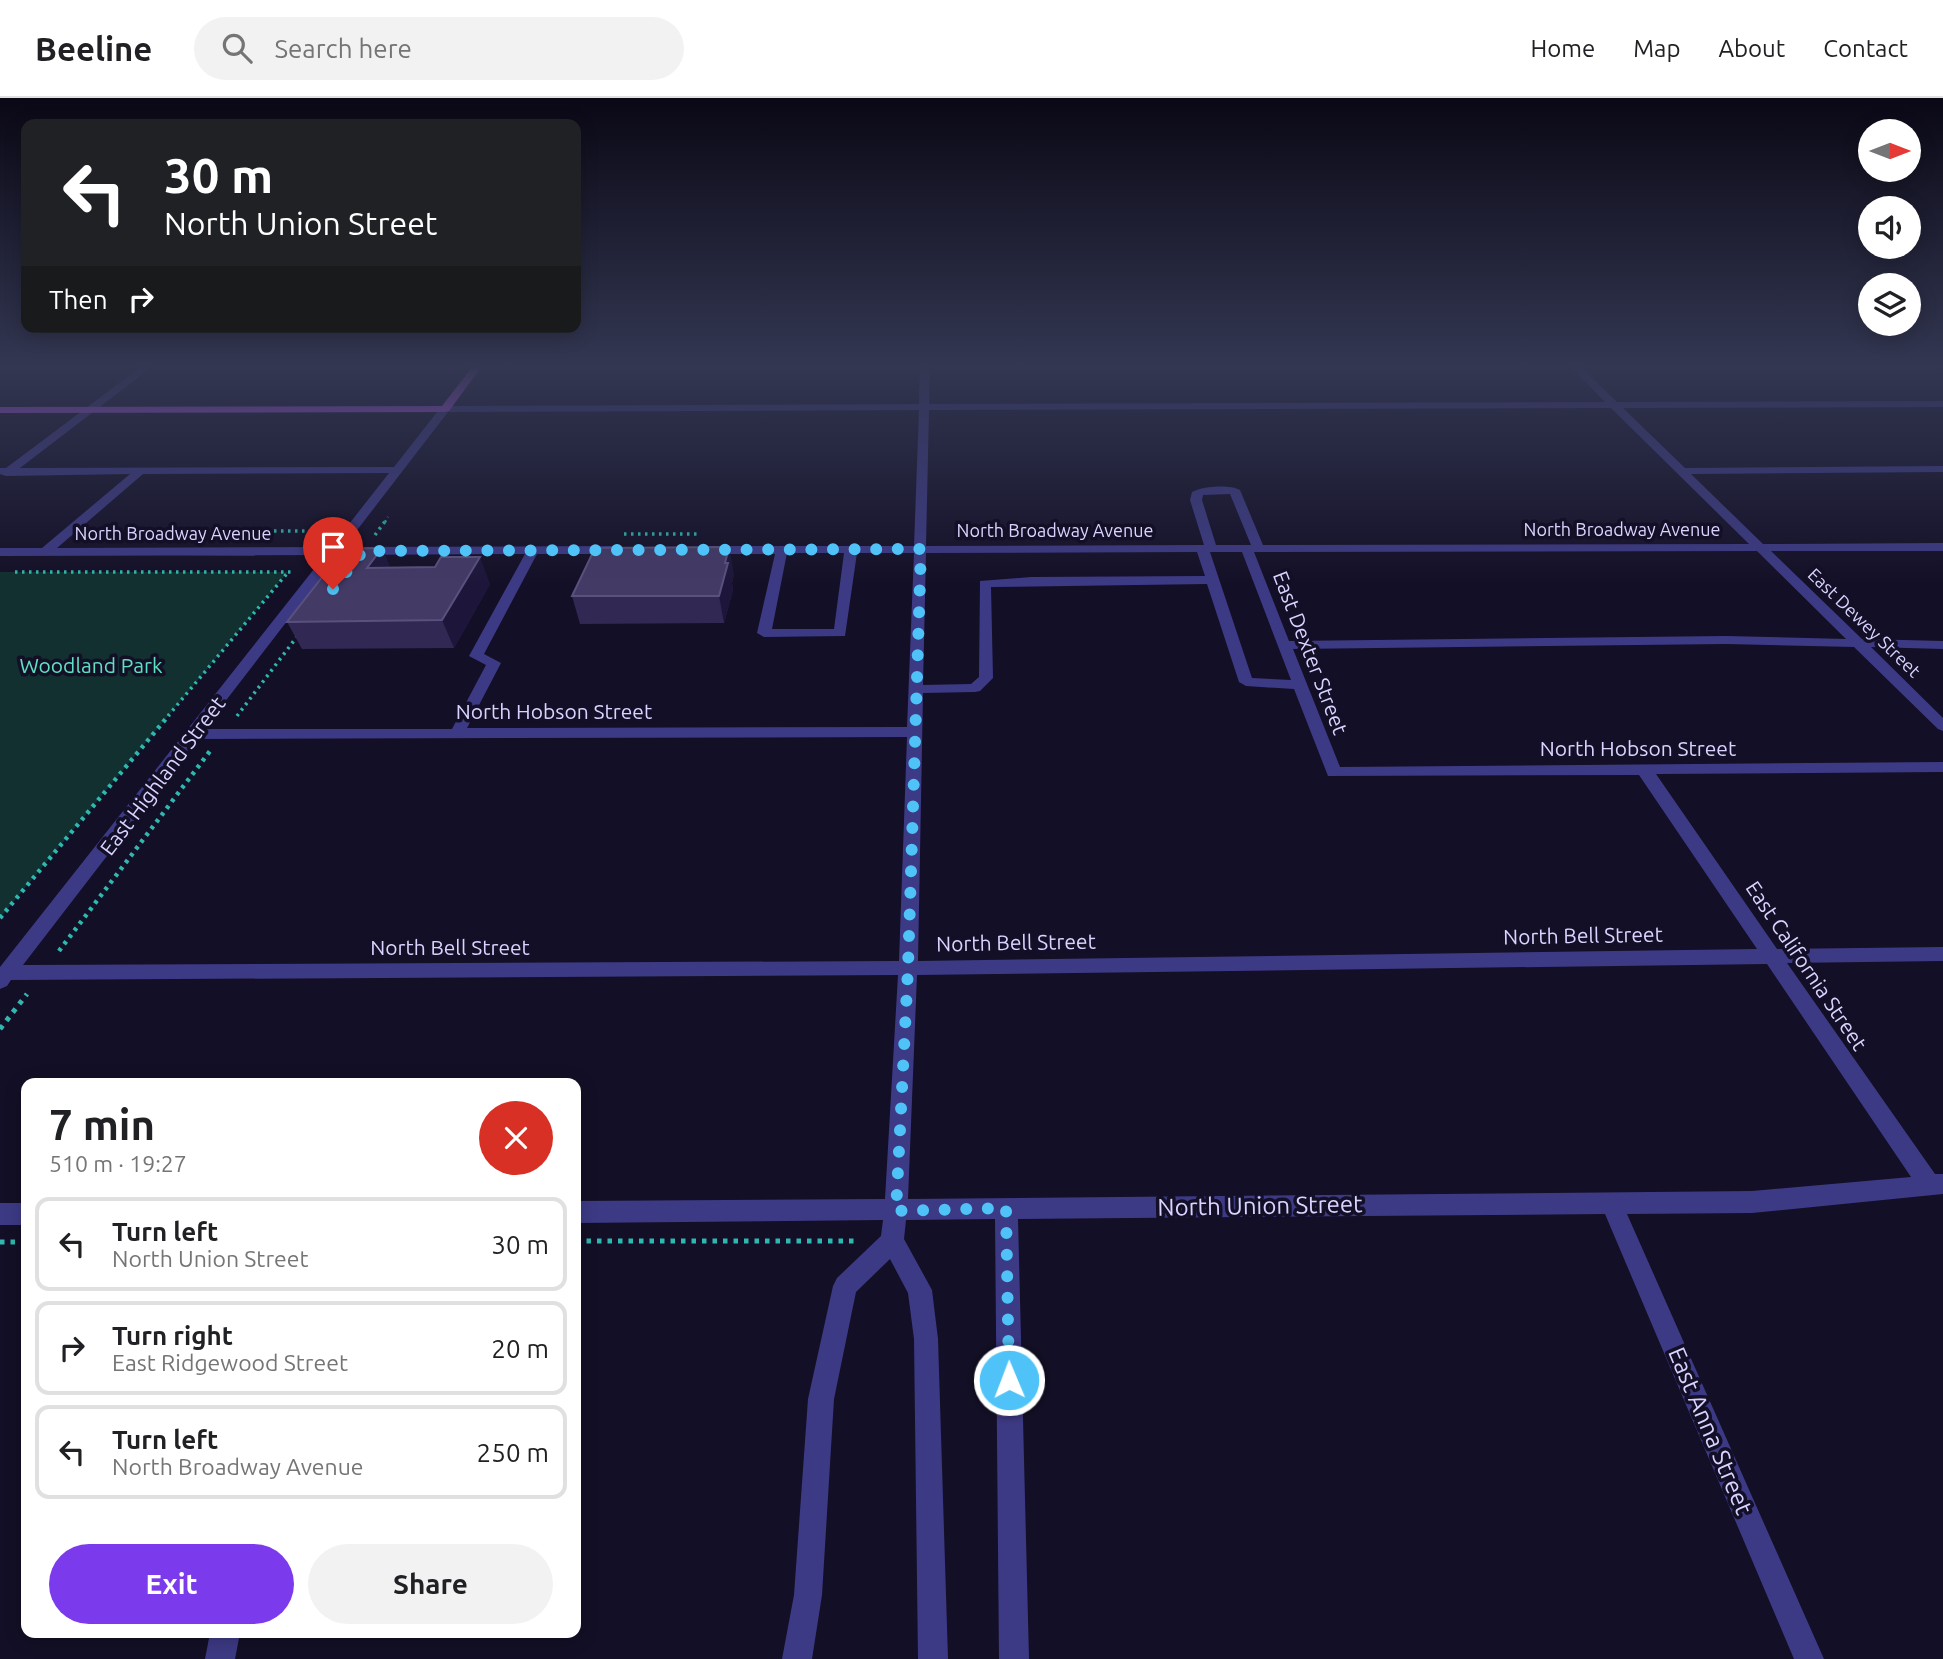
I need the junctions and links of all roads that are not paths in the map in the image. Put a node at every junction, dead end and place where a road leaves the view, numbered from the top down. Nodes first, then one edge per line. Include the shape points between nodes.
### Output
1 (50, 439) edge
2 (422, 439) edge
3 (924, 439) edge
4 (1647, 439) edge
5 (1943, 469) edge
6 (397, 470) junction
7 (140, 471) junction
8 (1680, 471) junction
9 (3, 473) edge
10 (1758, 547) junction
11 (1943, 547) edge
12 (1207, 548) junction
13 (1252, 548) junction
14 (851, 549) junction
15 (921, 549) junction
16 (533, 550) junction
17 (630, 550) edge
18 (699, 550) edge
19 (782, 550) junction
20 (46, 551) junction
21 (334, 551) junction
22 (0, 552) edge
23 (1030, 565) junction
24 (1212, 580) junction
25 (1858, 644) junction
26 (1284, 645) junction
27 (1943, 645) edge
28 (1300, 685) junction
29 (918, 689) junction
30 (1943, 726) edge
31 (916, 732) junction
32 (191, 734) junction
33 (457, 734) junction
34 (1943, 767) edge
35 (1645, 771) junction
36 (1334, 772) joint
37 (1943, 954) edge
38 (1772, 956) junction
39 (908, 968) junction
40 (3, 977) edge
41 (1936, 1185) edge
42 (1611, 1202) junction
43 (1006, 1208) junction
44 (896, 1211) junction
45 (581, 1212) edge
46 (0, 1214) edge
47 (21, 1214) edge
48 (892, 1241) junction
49 (224, 1638) edge
50 (220, 1659) edge
51 (797, 1659) edge
52 (933, 1659) edge
53 (1014, 1659) edge
54 (1809, 1659) edge

1 - 9 street
2 - 6 street, East Highland Street
3 - 15 street
4 - 8 street, East Dewey Street
5 - 8 street
6 - 7 street
6 - 21 street, East Highland Street
7 - 9 street
7 - 20 street
8 - 10 street, East Dewey Street
10 - 11 street, North Broadway Avenue
10 - 13 street, North Broadway Avenue
10 - 25 street, East Dewey Street
12 - 13 street, North Broadway Avenue
12 - 13 street, East Dexter Street via 1196,500 1198,492 1214,489 1234,490
12 - 23 street, North Broadway Avenue
12 - 24 street
13 - 26 street, East Dexter Street
14 - 15 street, North Broadway Avenue
14 - 19 street, North Broadway Avenue
14 - 19 street via 840,633 764,634
15 - 23 street, North Broadway Avenue
15 - 29 street
16 - 17 street, North Broadway Avenue
16 - 21 street, North Broadway Avenue
16 - 33 street via 476,656 494,663
18 - 19 street, North Broadway Avenue
20 - 21 street, North Broadway Avenue
20 - 22 street, North Broadway Avenue
21 - 32 street, East Highland Street
23 - 24 street
23 - 29 street via 985,584 986,678 975,688
24 - 28 street via 1245,682
25 - 26 street via 1726,640
25 - 27 street
25 - 30 street, East Dewey Street
26 - 28 street, East Dexter Street
28 - 36 street, East Dexter Street
29 - 31 street
31 - 33 street, North Hobson Street
31 - 39 street
32 - 33 street, North Hobson Street
32 - 40 street, East Highland Street
34 - 35 street, North Hobson Street
35 - 36 street, North Hobson Street
35 - 38 street, East California Street
37 - 38 street, North Bell Street
38 - 39 street, North Bell Street
38 - 41 street, East California Street
39 - 40 street, North Bell Street via 43,973
39 - 44 street
41 - 42 street, North Union Street via 1752,1202
42 - 43 street, North Union Street
42 - 54 street, East Anna Street
43 - 44 street, North Union Street
43 - 53 street
44 - 45 street, North Union Street
44 - 48 street
46 - 47 street
48 - 51 street via 845,1286 821,1399 808,1595
48 - 52 street via 920,1290 926,1339
49 - 50 street

